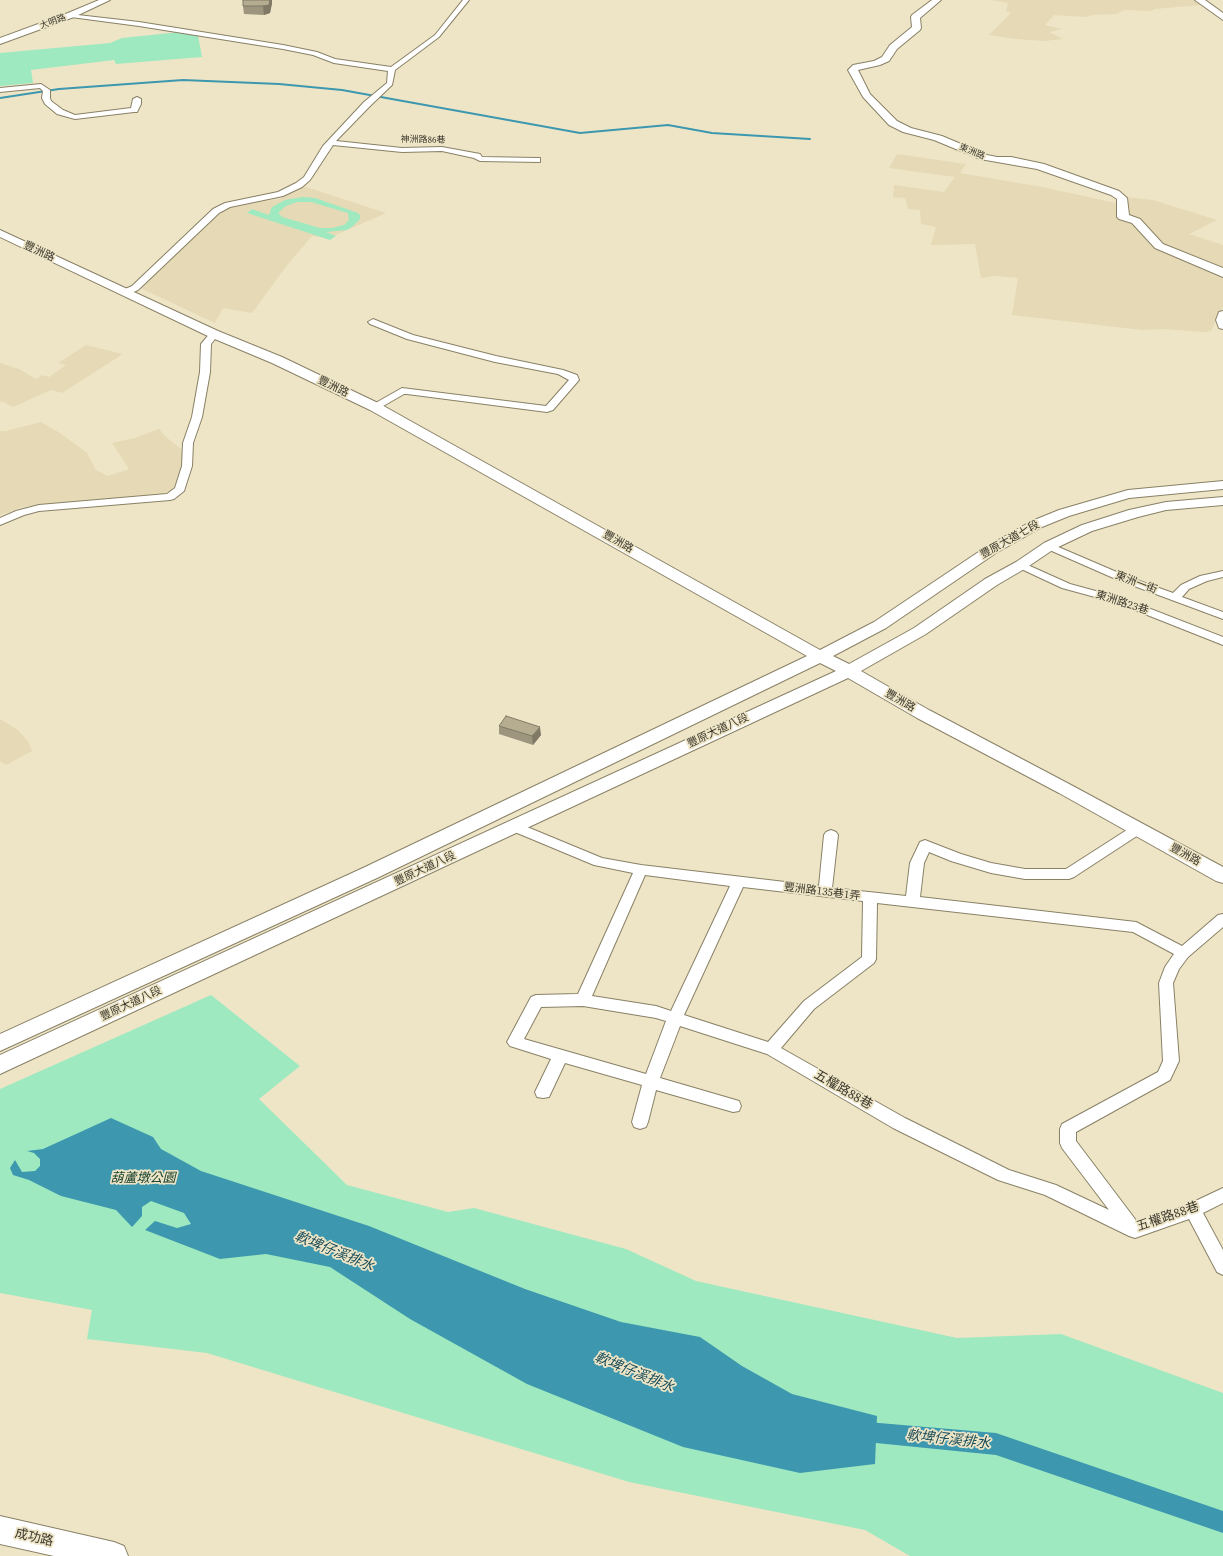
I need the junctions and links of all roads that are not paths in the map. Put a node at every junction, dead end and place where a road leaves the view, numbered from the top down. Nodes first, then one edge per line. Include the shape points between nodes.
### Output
1 (106, 0) edge
2 (466, 0) edge
3 (937, 0) edge
4 (1200, 0) edge
5 (1208, 0) edge
6 (1223, 11) edge
7 (71, 15) junction
8 (1223, 17) edge
9 (0, 41) edge
10 (392, 69) junction
11 (0, 90) edge
12 (137, 99) dead end
13 (331, 143) junction
14 (537, 160) dead end
15 (0, 233) edge
16 (1223, 273) edge
17 (126, 292) junction
18 (1223, 315) edge
19 (373, 322) dead end
20 (1223, 325) edge
21 (214, 334) junction
22 (375, 407) junction
23 (1223, 485) edge
24 (1223, 501) edge
25 (0, 522) edge
26 (1049, 546) junction
27 (1021, 565) junction
28 (1223, 574) edge
29 (1175, 598) junction
30 (1223, 616) edge
31 (1223, 641) edge
32 (821, 656) junction
33 (849, 671) junction
34 (515, 827) junction
35 (1138, 829) junction
36 (831, 835) dead end
37 (642, 870) junction
38 (1223, 876) edge
39 (739, 882) junction
40 (825, 892) junction
41 (870, 897) junction
42 (912, 902) junction
43 (1223, 920) edge
44 (1183, 953) junction
45 (583, 1000) junction
46 (675, 1018) junction
47 (0, 1043) edge
48 (771, 1049) junction
49 (561, 1055) junction
50 (0, 1065) edge
51 (650, 1083) junction
52 (543, 1092) dead end
53 (733, 1106) dead end
54 (640, 1122) dead end
55 (1223, 1195) edge
56 (1193, 1210) junction
57 (1135, 1231) junction
58 (1223, 1267) edge
59 (0, 1530) edge
60 (114, 1556) edge

1 - 7 street, 大明路
2 - 10 street via 437,36
3 - 16 street, 東洲路 via 915,17 917,28 893,47 886,59 853,70 866,95 893,123 902,129 938,138 984,157 1040,166 1115,193 1122,198 1123,217 1136,221 1159,246
4 - 8 street
5 - 6 street
7 - 9 street, 大明路
7 - 10 street via 283,46 315,53 334,61
10 - 13 street via 390,84 367,104
11 - 12 street via 41,86 47,91 48,102 60,112 75,117 134,110
13 - 14 street, 神洲路86巷 via 398,150 442,149 477,156 480,159
13 - 17 street via 307,178 296,188 276,196 228,205 216,211 135,288
15 - 17 street, 豐洲路
17 - 21 street, 豐洲路
18 - 20 street
19 - 22 street via 410,337 495,359 560,372 574,378 550,408 546,409 407,391 402,391
21 - 22 street, 豐洲路 via 277,360
21 - 25 street via 206,344 205,372 197,417 188,444 187,466 180,489 170,497 39,508
22 - 32 street, 豐洲路
23 - 32 street, 豐原大道七段 via 1128,494 1064,512 991,550 880,625
24 - 26 street via 1166,506 1134,513 1087,528
26 - 27 street
26 - 29 street, 東洲一街
27 - 31 street, 東洲路23巷 via 1066,586 1120,601
27 - 33 street via 991,582 920,631
28 - 29 street via 1204,578 1185,587
29 - 30 street, 東洲一街
32 - 33 street, 豐洲路
32 - 47 street, 豐原大道八段 via 370,873
33 - 34 street, 豐原大道八段
33 - 35 street, 豐洲路 via 923,714
34 - 37 street, 豐洲路135巷1弄 via 599,862
34 - 50 street, 豐原大道八段
35 - 38 street, 豐洲路
35 - 42 street via 1069,874 1025,874 991,868 956,858 925,845 917,863
36 - 40 street
37 - 39 street, 豐洲路135巷1弄
37 - 45 street
39 - 40 street, 豐洲路135巷1弄
39 - 46 street
40 - 41 street, 豐洲路135巷1弄
41 - 42 street, 豐洲路135巷1弄
41 - 48 street via 869,959 809,1005
42 - 44 street, 豐洲路135巷1弄 via 1136,927
43 - 44 street
44 - 57 street via 1172,967 1166,983 1171,1062 1164,1076 1068,1129 1068,1143
45 - 46 street, 五權路88巷 via 656,1012
45 - 49 street, 五權路88巷 via 536,1001 514,1042
46 - 48 street, 五權路88巷 via 749,1044
46 - 51 street
48 - 57 street, 五權路88巷 via 910,1128 1004,1175 1050,1190
49 - 51 street
49 - 52 street
51 - 53 street
51 - 54 street
55 - 56 street, 五權路88巷
56 - 57 street, 五權路88巷
56 - 58 street
59 - 60 street, 成功路

